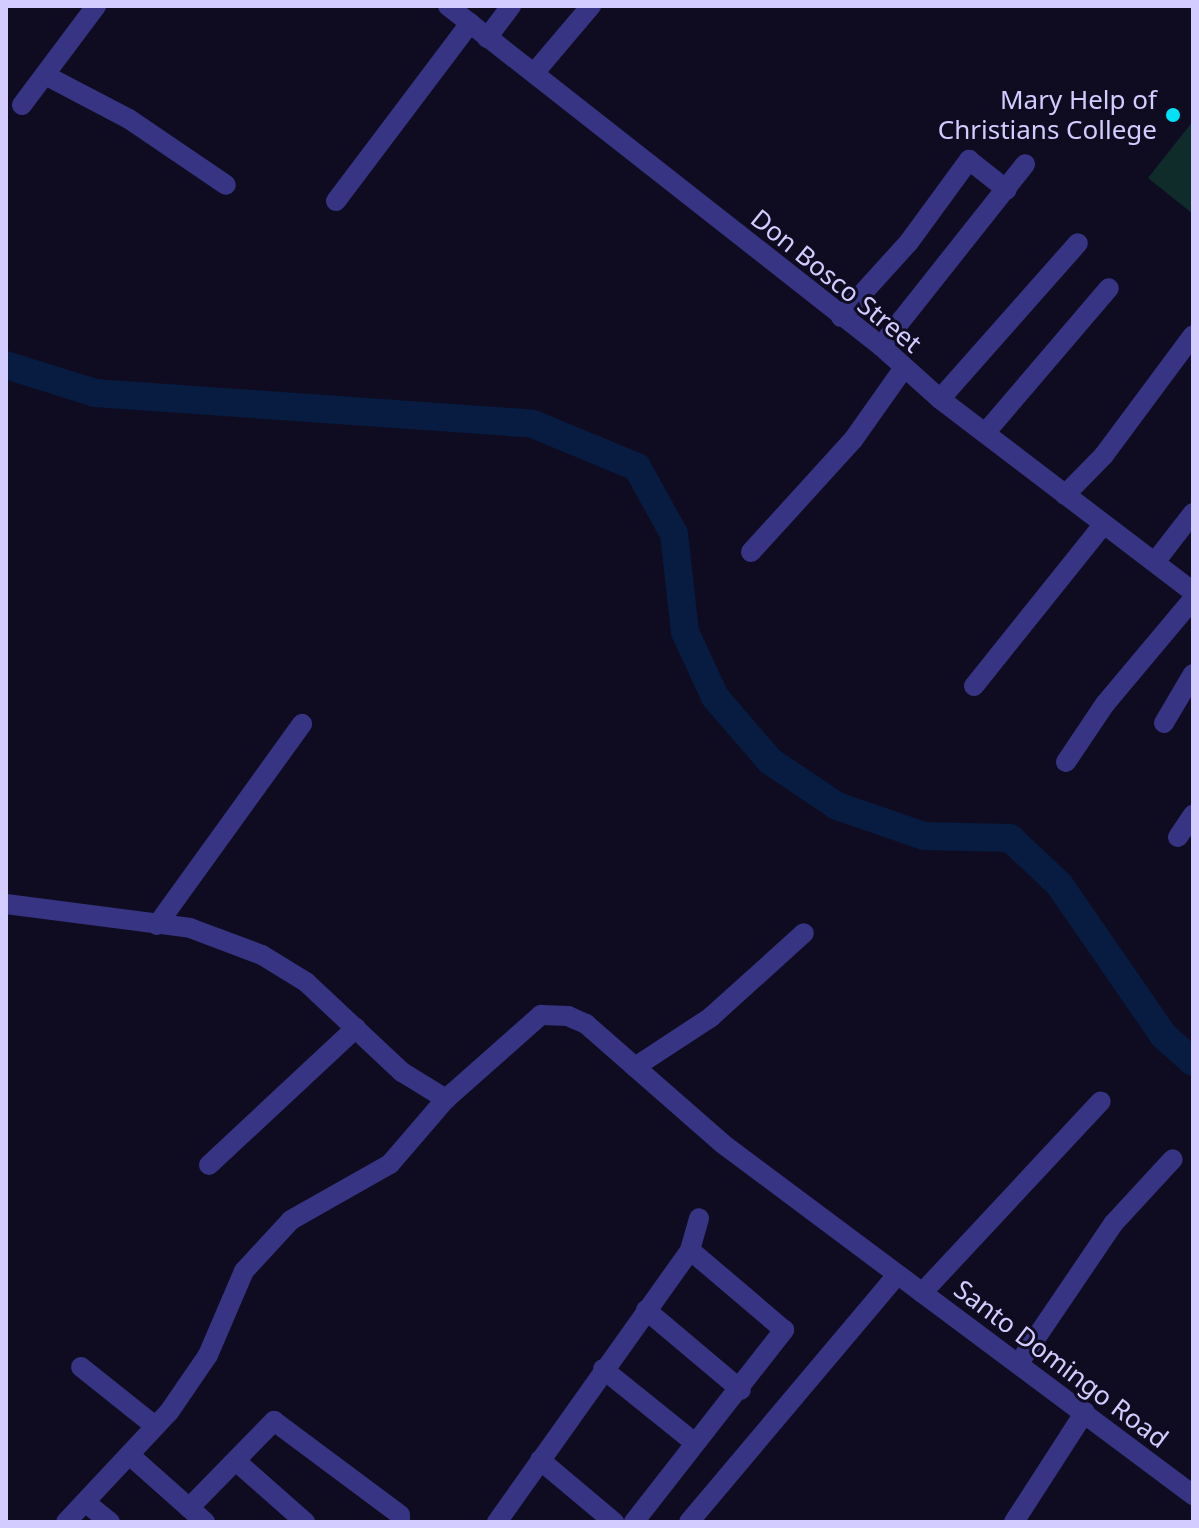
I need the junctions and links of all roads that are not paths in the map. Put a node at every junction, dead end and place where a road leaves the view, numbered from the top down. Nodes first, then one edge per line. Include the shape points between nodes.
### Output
1 (96, 6) edge
2 (448, 6) edge
3 (511, 6) edge
4 (591, 6) edge
5 (470, 23) junction
6 (487, 38) junction
7 (535, 72) junction
8 (45, 75) junction
9 (22, 105) dead end
10 (1025, 164) dead end
11 (226, 185) dead end
12 (1007, 190) junction
13 (336, 201) dead end
14 (1078, 243) dead end
15 (1109, 288) dead end
16 (841, 317) junction
17 (1193, 335) edge
18 (881, 346) junction
19 (903, 369) junction
20 (940, 399) junction
21 (986, 432) junction
22 (1065, 495) junction
23 (1193, 513) edge
24 (1102, 526) junction
25 (751, 552) dead end
26 (1155, 562) junction
27 (1193, 592) edge
28 (1193, 599) edge
29 (1193, 674) edge
30 (974, 686) dead end
31 (1164, 723) dead end
32 (302, 724) dead end
33 (1066, 762) dead end
34 (1193, 815) edge
35 (1178, 837) dead end
36 (6, 904) edge
37 (157, 925) junction
38 (804, 933) dead end
39 (356, 1028) junction
40 (635, 1067) junction
41 (446, 1099) junction
42 (1101, 1101) dead end
43 (1173, 1159) dead end
44 (209, 1165) dead end
45 (699, 1218) dead end
46 (690, 1250) junction
47 (896, 1276) junction
48 (922, 1293) junction
49 (646, 1310) junction
50 (1019, 1363) junction
51 (81, 1367) dead end
52 (603, 1369) junction
53 (741, 1390) junction
54 (1085, 1412) junction
55 (155, 1426) junction
56 (695, 1443) junction
57 (134, 1459) dead end
58 (540, 1460) junction
59 (237, 1462) junction
60 (1193, 1495) edge
61 (189, 1508) junction
62 (641, 1519) edge
63 (66, 1522) edge
64 (205, 1522) edge
65 (305, 1522) edge
66 (400, 1522) edge
67 (497, 1522) edge
68 (614, 1522) edge
69 (689, 1522) edge
70 (1014, 1522) edge

1 - 8 street
2 - 5 street, Don Bosco Street
3 - 6 street
4 - 7 street
5 - 6 street, Don Bosco Street
5 - 13 street
6 - 7 street, Don Bosco Street
7 - 16 street, Don Bosco Street
8 - 9 street
8 - 11 street via 129,119
10 - 12 street
12 - 16 street via 969,160 909,242
12 - 18 street
14 - 20 street
15 - 21 street
16 - 18 street, Don Bosco Street
17 - 22 street via 1104,455
18 - 19 street, Don Bosco Street
19 - 20 street, Don Bosco Street
19 - 25 street via 853,440
20 - 21 street, Don Bosco Street
21 - 22 street, Don Bosco Street
22 - 24 street, Don Bosco Street
23 - 26 street
24 - 26 street, Don Bosco Street
24 - 30 street
26 - 27 street, Don Bosco Street
28 - 33 street via 1105,704
29 - 31 street
32 - 37 street
34 - 35 street
36 - 37 street
37 - 39 street via 190,928 262,955 306,982
38 - 40 street via 711,1017
39 - 41 street via 402,1072
39 - 44 street
40 - 41 street, Santo Domingo Road via 586,1024 568,1016 541,1015
40 - 47 street, Santo Domingo Road via 723,1144
41 - 55 street via 390,1164 291,1220 253,1261 208,1355
42 - 48 street
43 - 50 street via 1113,1224
45 - 46 street
46 - 49 street
46 - 53 street via 784,1330
47 - 48 street, Santo Domingo Road
47 - 69 street
48 - 50 street, Santo Domingo Road
49 - 52 street
49 - 53 street
50 - 54 street, Santo Domingo Road
51 - 55 street
52 - 56 street
52 - 58 street
53 - 56 street
54 - 60 street, Santo Domingo Road
54 - 70 street
55 - 63 street
56 - 62 street
57 - 61 street
58 - 67 street
58 - 68 street
59 - 61 street
59 - 65 street
59 - 66 street via 274,1421 400,1515
61 - 64 street

